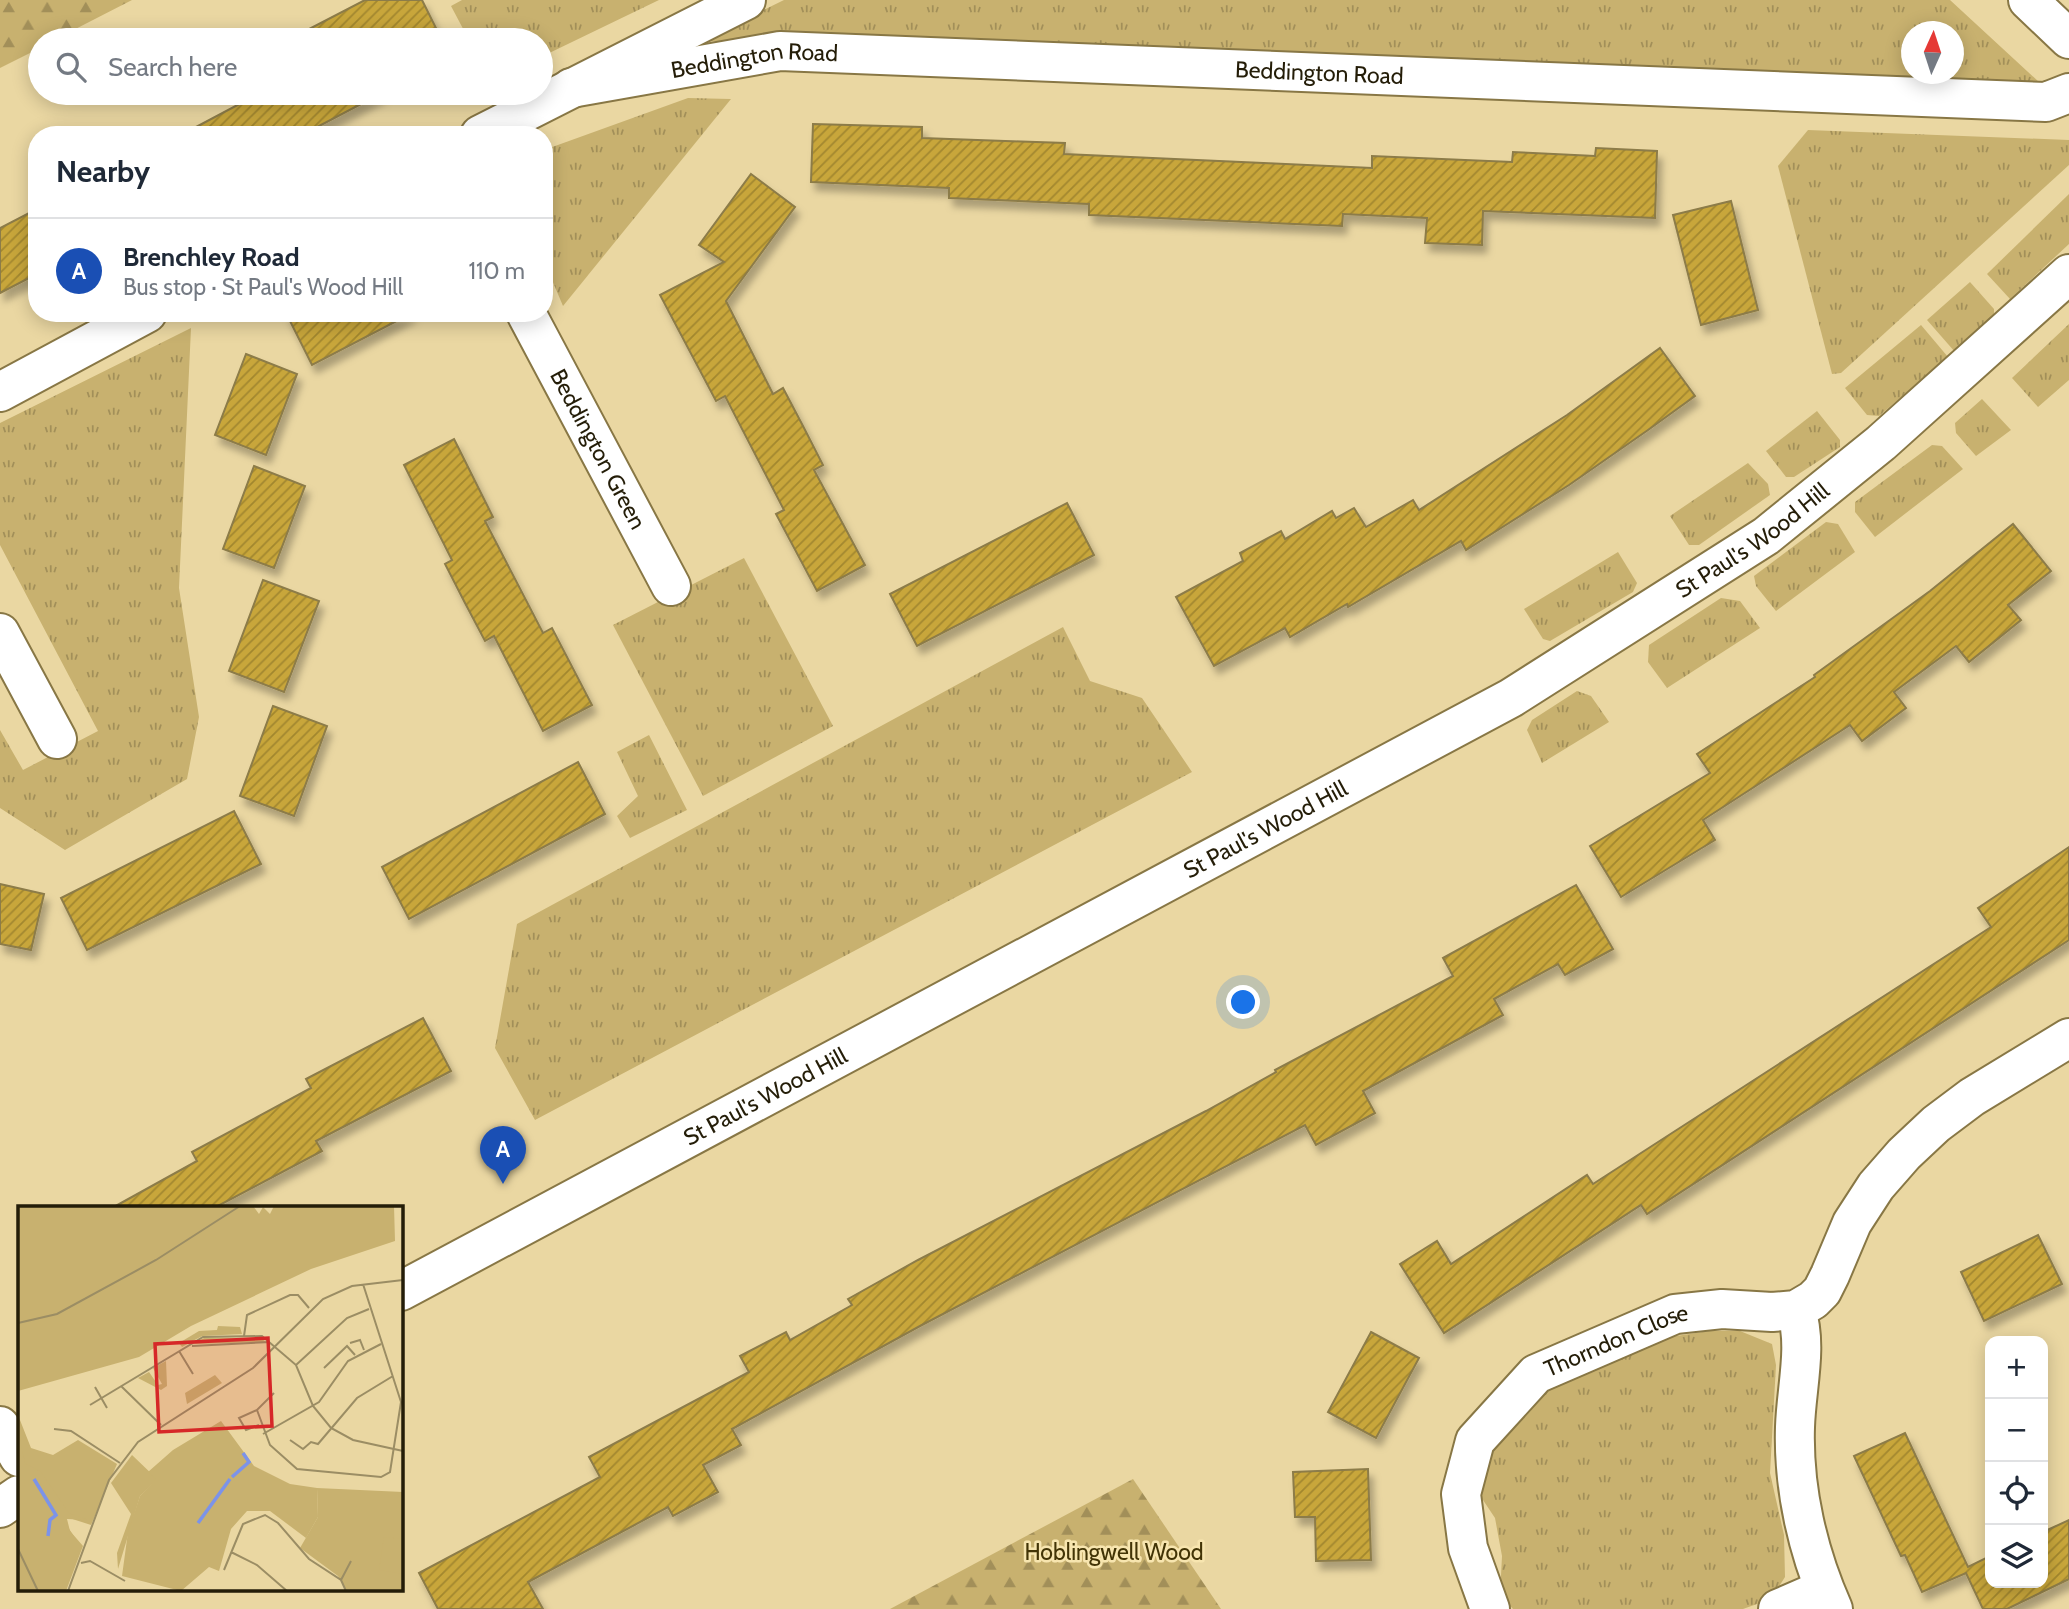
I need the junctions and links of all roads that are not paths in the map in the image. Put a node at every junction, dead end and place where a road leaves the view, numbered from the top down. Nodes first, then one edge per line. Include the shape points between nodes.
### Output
1 (746, 0) edge
2 (2028, 0) edge
3 (2069, 38) edge
4 (571, 88) junction
5 (2069, 93) edge
6 (553, 97) edge
7 (538, 105) edge
8 (497, 126) edge
9 (2069, 274) edge
10 (130, 322) edge
11 (531, 322) edge
12 (0, 392) edge
13 (671, 586) dead end
14 (0, 634) edge
15 (57, 739) dead end
16 (2069, 1038) edge
17 (402, 1290) edge
18 (1796, 1310) junction
19 (0, 1426) edge
20 (18, 1455) edge
21 (18, 1496) edge
22 (0, 1508) edge
23 (1829, 1599) edge
24 (1490, 1609) edge
25 (1778, 1609) edge

1 - 4 street, Beddington Road
2 - 3 street
4 - 5 street, Beddington Road via 780,51 2046,102
4 - 6 street, Beddington Road
7 - 8 street, Beddington Road
9 - 17 street, St Paul's Wood Hill via 1891,434 1766,536 1511,698
10 - 12 street
11 - 13 street, Beddington Green
14 - 15 street
16 - 18 street via 1972,1097 1904,1154 1852,1223 1822,1291
18 - 23 street via 1801,1335 1795,1455 1809,1540
18 - 24 street, Thorndon Close via 1722,1308 1675,1314 1536,1374 1475,1441 1461,1494 1468,1548
19 - 20 street
21 - 22 street
23 - 25 street

